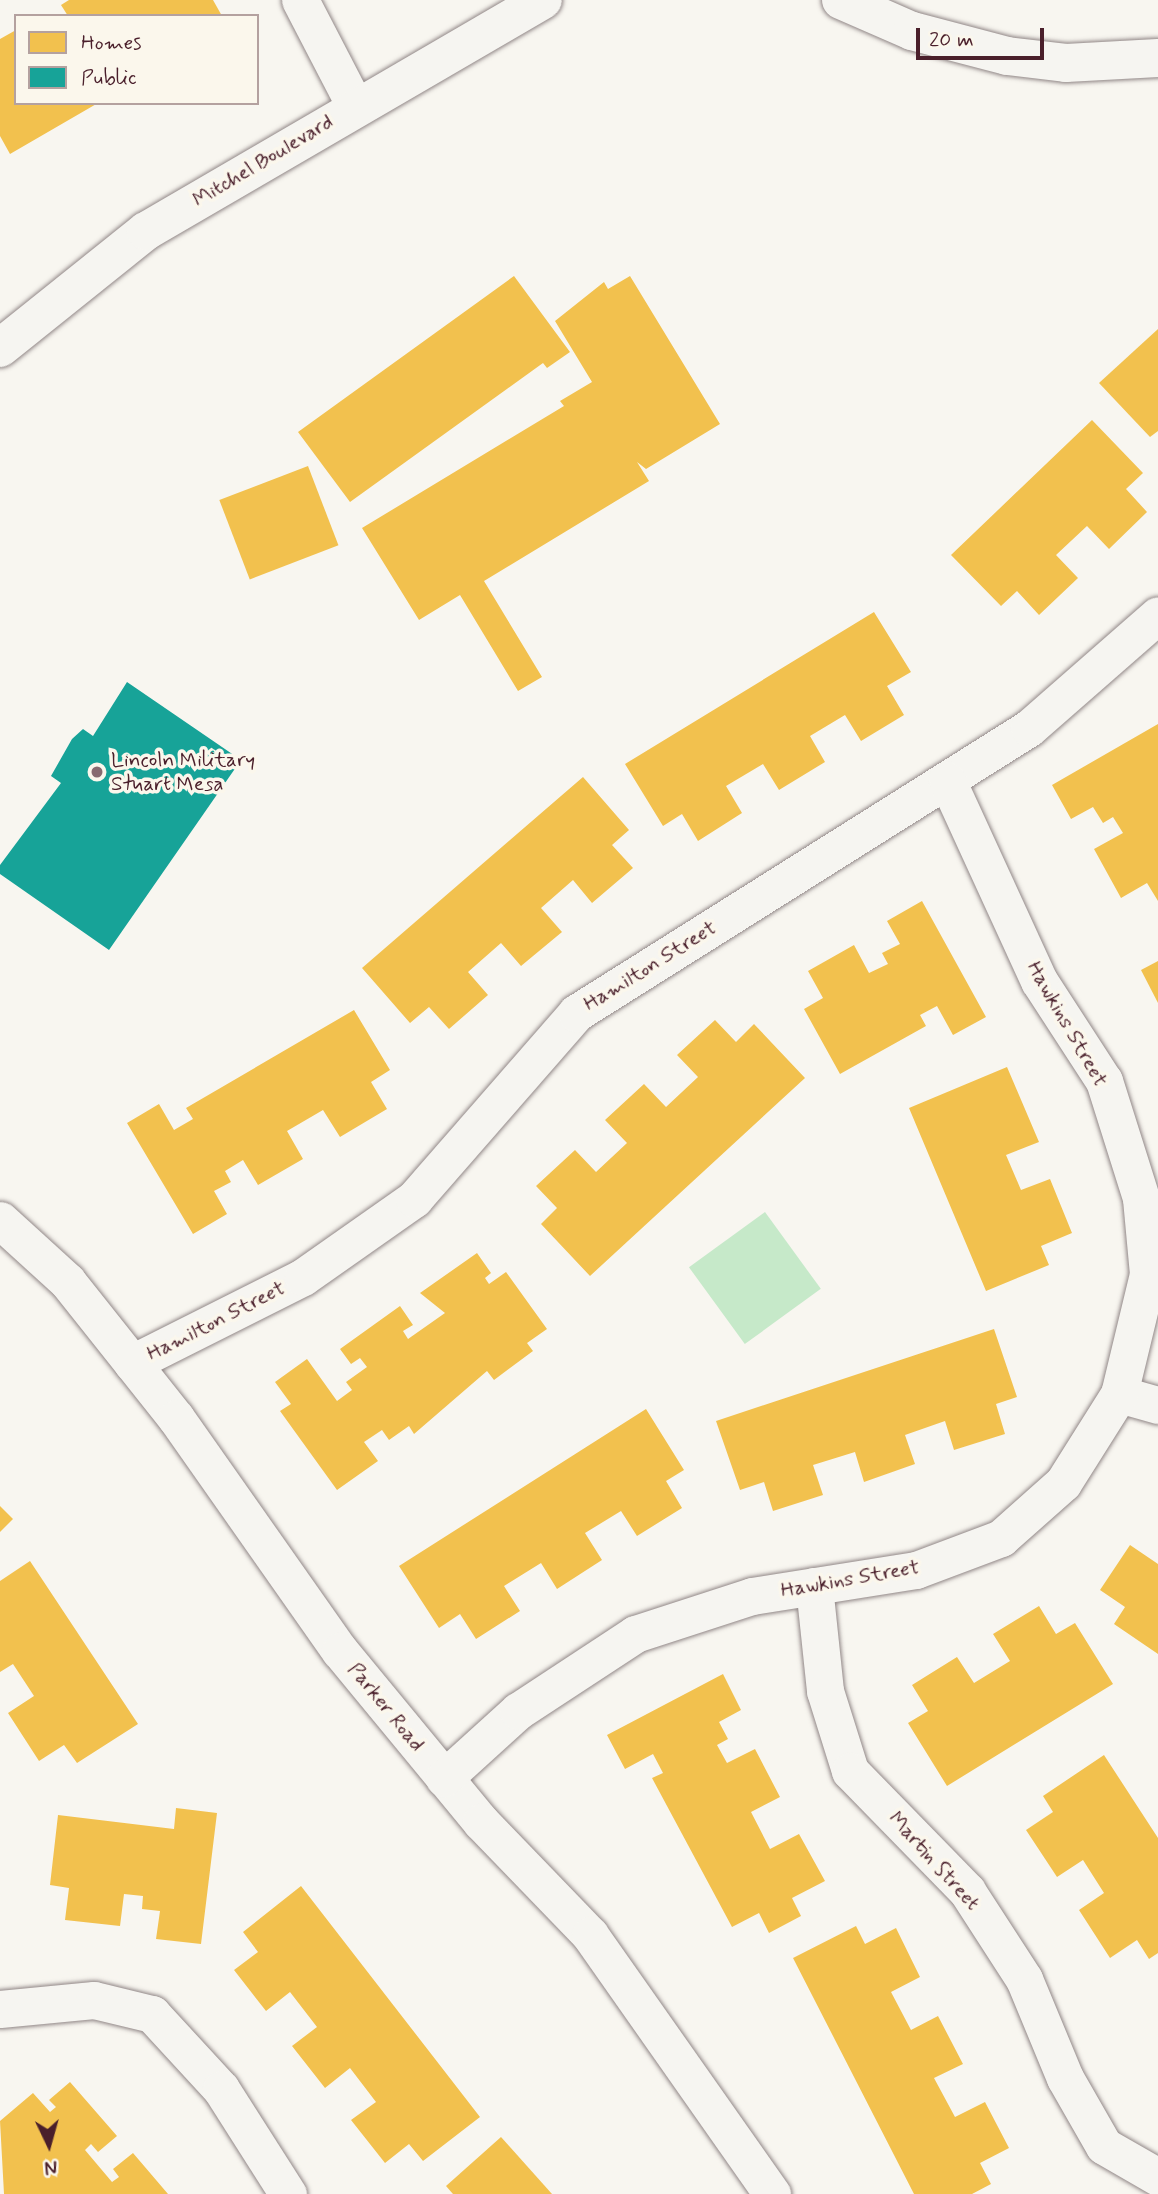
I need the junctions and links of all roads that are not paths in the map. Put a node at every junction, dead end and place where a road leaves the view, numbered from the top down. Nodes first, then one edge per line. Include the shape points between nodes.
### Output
1 (300, 0) edge
2 (543, 0) edge
3 (841, 0) edge
4 (1158, 58) edge
5 (355, 106) junction
6 (0, 348) edge
7 (1158, 615) edge
8 (947, 780) junction
9 (0, 1220) edge
10 (132, 1363) junction
11 (1119, 1394) junction
12 (1158, 1405) edge
13 (814, 1586) junction
14 (444, 1777) junction
15 (0, 2009) edge
16 (1158, 2177) edge
17 (288, 2194) edge
18 (772, 2194) edge

1 - 5 street
2 - 5 street, Mitchel Boulevard
3 - 4 street via 912,31 1007,56 1066,63
5 - 6 street, Mitchel Boulevard via 146,231
7 - 8 street, Hamilton Street via 1029,728
8 - 10 street, Hamilton Street via 576,1013 414,1199 303,1277
8 - 11 street, Hawkins Street via 1039,981 1104,1081 1141,1198 1148,1274
9 - 10 street, Parker Road via 67,1281
10 - 14 street, Parker Road via 340,1651
11 - 12 street
11 - 13 street, Hawkins Street via 1063,1483 1001,1538 916,1570
13 - 14 street, Hawkins Street via 752,1596 635,1634 518,1711
13 - 16 street, Martin Street via 825,1691 850,1771 967,1891 1024,1979 1065,2078 1104,2146
14 - 18 street, Parker Road via 590,1935
15 - 17 street via 94,2000 152,2014 221,2089

